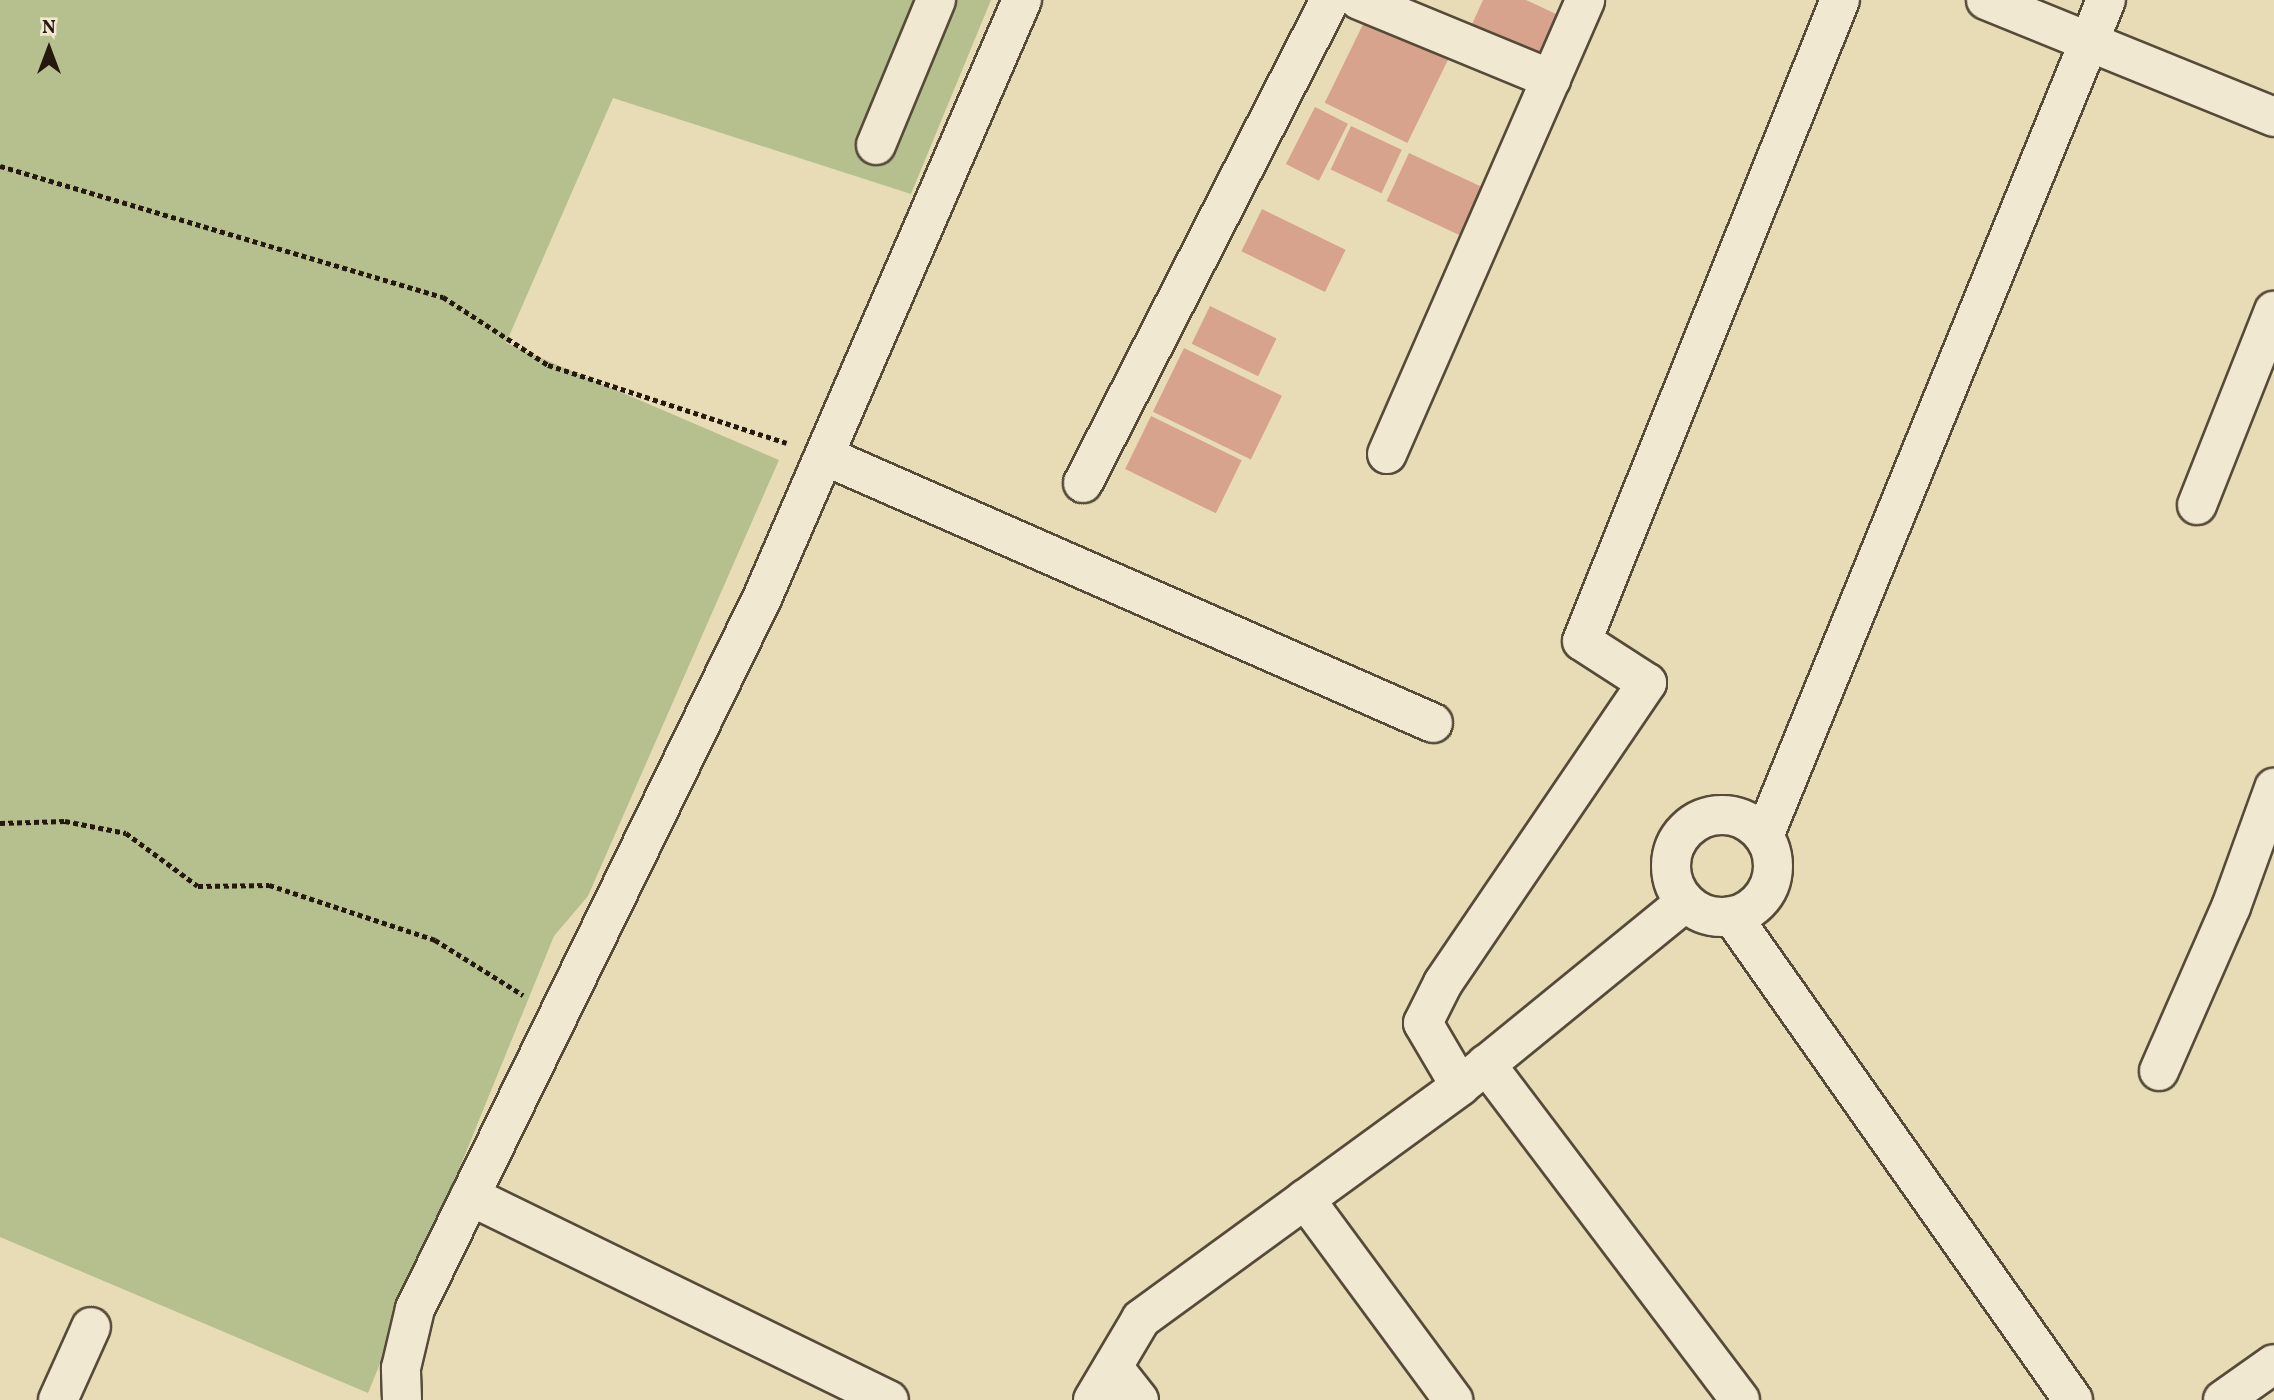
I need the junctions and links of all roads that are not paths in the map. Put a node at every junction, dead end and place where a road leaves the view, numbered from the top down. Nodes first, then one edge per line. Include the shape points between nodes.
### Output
1 (936, 0) edge
2 (1022, 0) edge
3 (1330, 0) edge
4 (1359, 0) edge
5 (1585, 0) edge
6 (1840, 0) edge
7 (1986, 0) edge
8 (2106, 0) edge
9 (2089, 42) junction
10 (1550, 79) junction
11 (2274, 117) edge
12 (876, 145) dead end
13 (2274, 311) edge
14 (1387, 454) dead end
15 (825, 456) junction
16 (1083, 483) dead end
17 (2197, 505) dead end
18 (1433, 723) dead end
19 (2274, 789) edge
20 (1764, 836) junction
21 (1686, 902) junction
22 (1732, 916) junction
23 (2159, 1070) dead end
24 (1473, 1075) junction
25 (470, 1196) junction
26 (1305, 1199) junction
27 (91, 1327) dead end
28 (2274, 1364) edge
29 (1113, 1367) junction
30 (2062, 1396) edge
31 (58, 1400) edge
32 (402, 1400) edge
33 (889, 1400) edge
34 (1093, 1400) edge
35 (1139, 1400) edge
36 (1453, 1400) edge
37 (1740, 1400) edge
38 (2223, 1400) edge

1 - 12 street
2 - 15 street
3 - 16 street
4 - 10 street
5 - 10 street
6 - 24 street via 1582,641 1647,683 1443,983 1423,1023
7 - 9 street
8 - 9 street
9 - 11 street
9 - 20 street
10 - 14 street
13 - 17 street
15 - 18 street
15 - 25 street via 764,596
19 - 23 street via 2231,907
20 - 21 street via 1736,817 1702,819 1688,828 1671,856 1676,889
20 - 22 street via 1772,860 1770,885 1748,910
21 - 22 street via 1715,917
21 - 24 street
22 - 30 street
24 - 26 street
24 - 37 street
25 - 32 street via 415,1309 401,1368
25 - 33 street
26 - 29 street via 1140,1319
26 - 36 street
27 - 31 street
28 - 38 street
29 - 34 street
29 - 35 street

